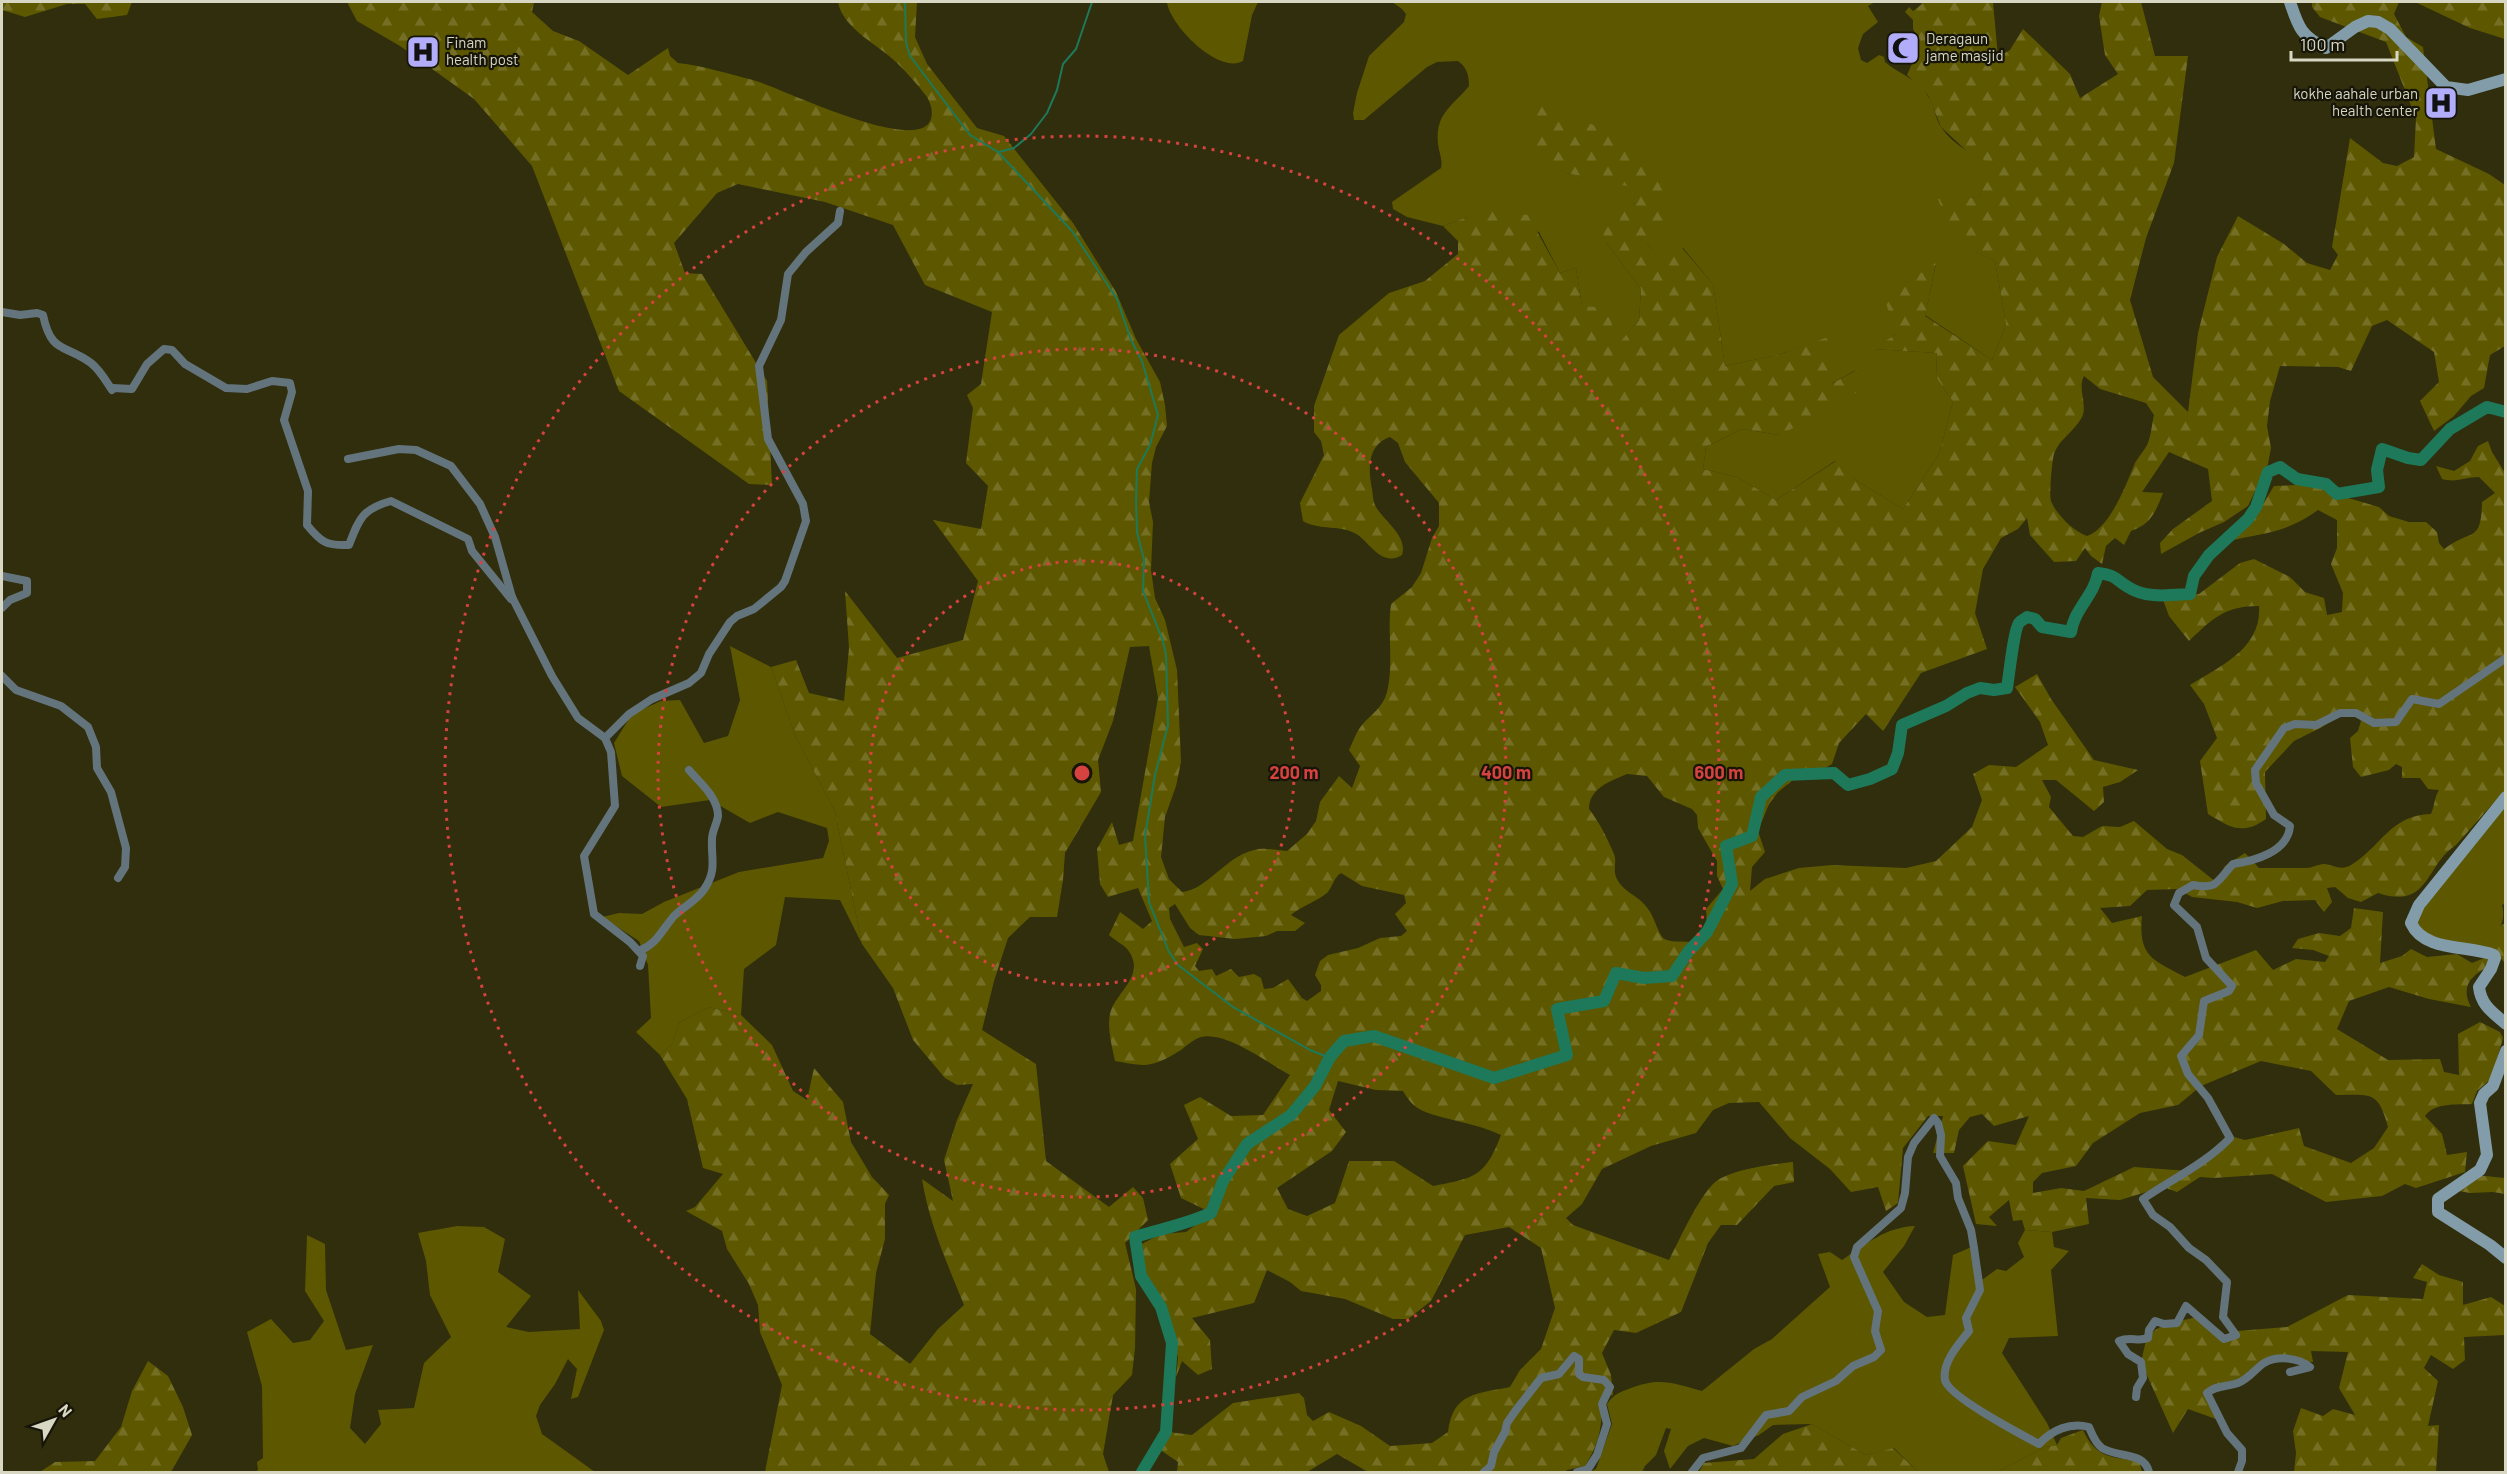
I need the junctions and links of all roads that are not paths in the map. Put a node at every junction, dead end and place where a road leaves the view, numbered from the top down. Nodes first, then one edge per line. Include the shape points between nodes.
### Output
1 (2290, 2) edge
2 (2505, 79) edge
3 (840, 210) dead end
4 (2, 312) edge
5 (348, 459) dead end
6 (2, 576) edge
7 (512, 597) junction
8 (2, 608) edge
9 (2505, 658) edge
10 (2, 676) edge
11 (605, 738) junction
12 (689, 770) dead end
13 (2505, 797) edge
14 (118, 878) dead end
15 (639, 951) junction
16 (640, 966) dead end
17 (2505, 1024) edge
18 (2505, 1051) edge
19 (2505, 1258) edge
20 (2290, 1372) dead end
21 (2136, 1397) dead end
22 (1484, 1473) edge
23 (1577, 1473) edge
24 (1692, 1473) edge
25 (2149, 1473) edge
26 (2238, 1473) edge

1 - 2 main road via 2299,28 2311,41 2326,48 2355,27 2368,21 2378,22 2390,29 2446,87 2468,90
3 - 11 street via 838,223 788,274 782,320 759,366 768,440 806,512 784,581 754,609 730,622 712,647 701,673 629,714
4 - 7 street via 43,315 48,336 90,363 112,390 132,389 147,364 164,349 172,350 186,364 226,388 247,389 272,381 290,383 292,392 284,420 308,491 307,525 320,541 349,545 360,518 375,506 390,501 468,539 472,551
5 - 7 street via 416,450 451,466 480,504 495,537
6 - 8 street via 27,580 27,593
7 - 11 street via 569,707
9 - 21 street via 2439,704 2412,699 2396,722 2374,723 2356,713 2340,713 2316,725 2284,728 2256,770 2256,783 2274,815 2290,826 2290,832 2279,847 2233,864 2215,885 2193,885 2179,893 2174,905 2197,927 2206,958 2232,986 2229,991 2204,1000 2199,1035 2181,1056 2188,1074 2208,1098 2230,1138 2189,1171 2143,1199 2153,1215 2227,1282 2223,1317 2235,1335 2224,1339 2186,1306 2177,1323 2155,1321 2148,1338 2119,1341 2140,1362 2143,1378
10 - 14 street via 16,690 61,706 88,726 96,747 97,768 111,792 126,848
11 - 15 street via 613,763 615,806 584,856 594,914
12 - 15 street via 710,793 718,816 711,837 714,868 700,895 666,925 654,944
13 - 17 main road via 2419,905 2411,923 2415,933 2426,940 2494,955 2491,969 2479,987 2480,997
15 - 16 street via 643,956
18 - 19 main road via 2493,1086 2480,1103 2487,1155 2480,1170 2438,1199 2438,1212
20 - 26 street via 2310,1367 2289,1359 2271,1360 2237,1384 2212,1388 2207,1393 2227,1432 2242,1450
22 - 23 street via 1491,1466 1516,1410 1541,1378 1559,1374 1574,1356 1579,1359 1579,1374 1604,1380 1610,1387 1602,1404 1606,1424 1597,1455 1588,1469
24 - 25 street via 1702,1458 1741,1448 1766,1415 1789,1412 1802,1397 1836,1381 1852,1366 1881,1350 1875,1331 1878,1311 1854,1257 1857,1247 1901,1208 1908,1157 1934,1118 1941,1135 1940,1156 1956,1183 1971,1230 1980,1290 1966,1318 1969,1331 1946,1366 1948,1388 2039,1444 2065,1426 2089,1428 2099,1446 2137,1457

